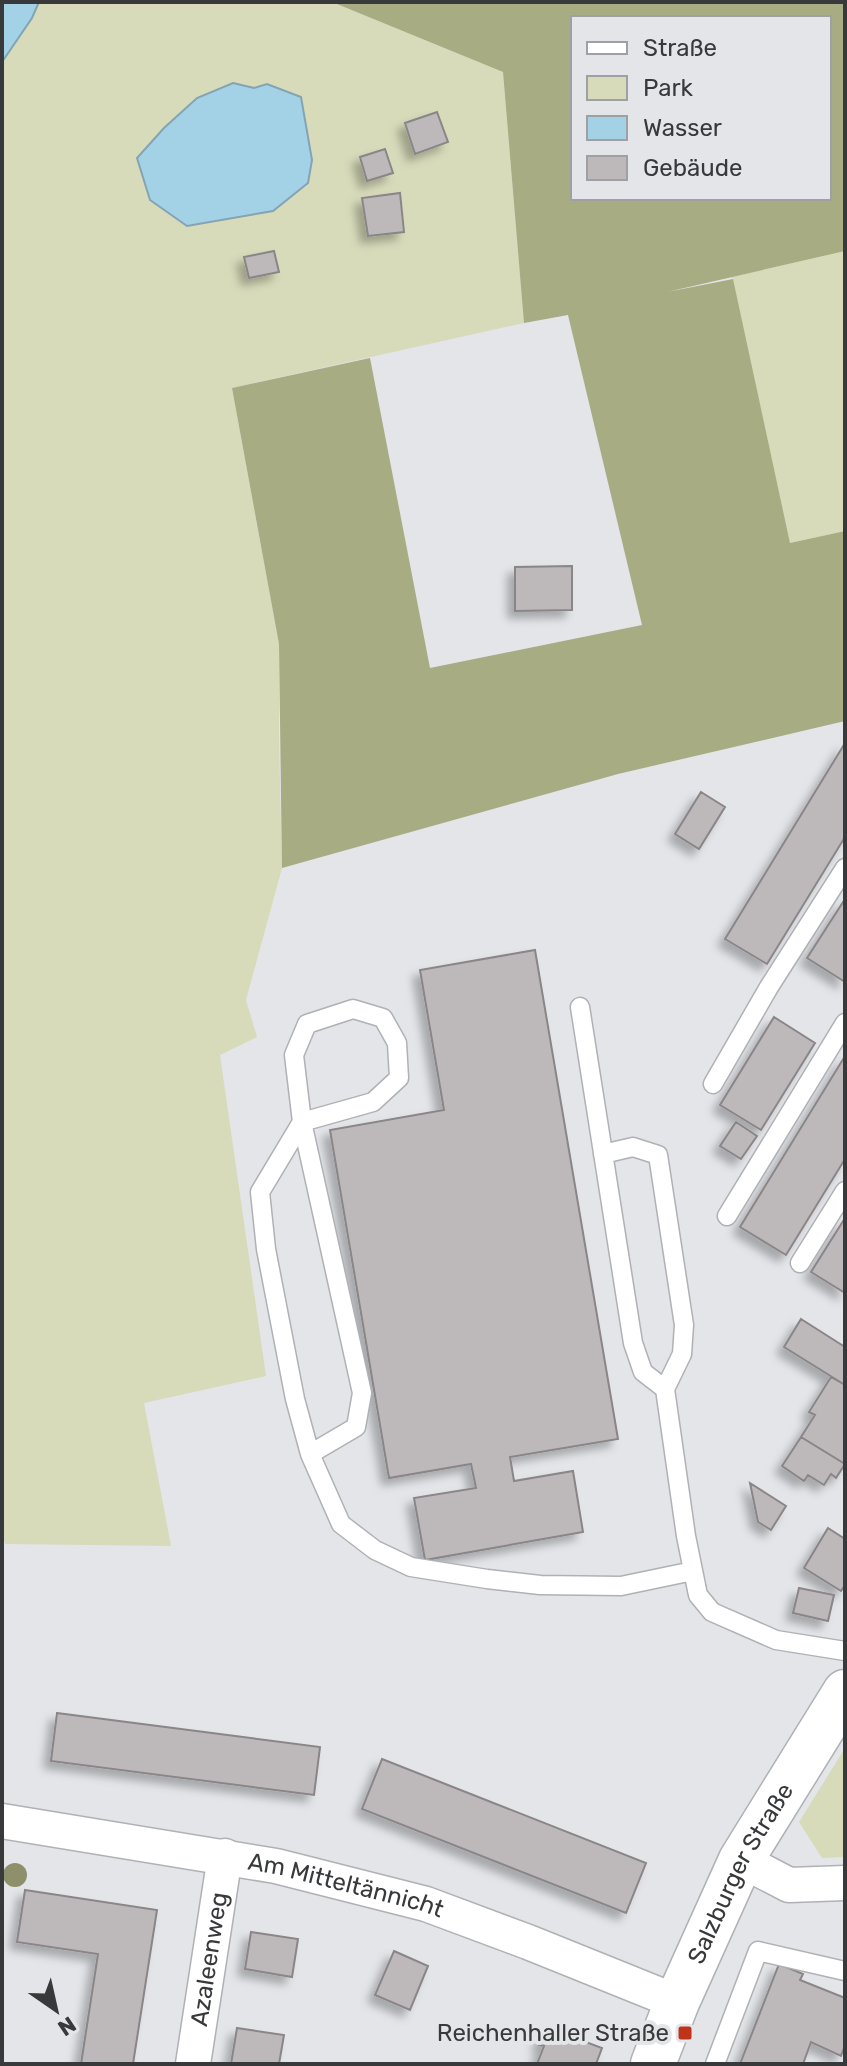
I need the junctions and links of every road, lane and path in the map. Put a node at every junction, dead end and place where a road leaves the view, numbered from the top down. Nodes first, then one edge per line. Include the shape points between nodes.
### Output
1 (845, 868) edge
2 (580, 1007) dead end
3 (845, 1023) edge
4 (713, 1084) dead end
5 (302, 1122) junction
6 (603, 1154) junction
7 (845, 1191) edge
8 (727, 1216) dead end
9 (800, 1263) dead end
10 (665, 1389) junction
11 (310, 1454) junction
12 (693, 1571) junction
13 (845, 1651) edge
14 (845, 1692) edge
15 (2, 1821) edge
16 (225, 1856) junction
17 (741, 1860) junction
18 (845, 1883) edge
19 (845, 1971) edge
20 (677, 2002) junction
21 (193, 2064) edge
22 (653, 2064) edge
23 (715, 2064) edge

1 - 4 lane
2 - 6 lane
3 - 8 lane
5 - 5 lane via 294,1055 307,1024 353,1009 383,1018 397,1043 399,1078 373,1102
5 - 11 lane via 260,1192 266,1249
5 - 11 lane via 362,1393 356,1427
6 - 10 lane via 633,1343 643,1372
6 - 10 lane via 633,1147 658,1155 684,1325 682,1354
7 - 9 lane
10 - 12 lane
11 - 12 lane via 341,1524 375,1550 411,1567 540,1585 595,1586
12 - 13 lane via 698,1595 712,1612 776,1640
14 - 17 street, Salzburger Straße
15 - 16 street, Am Mitteltännicht
16 - 20 street, Am Mitteltännicht via 426,1904
16 - 21 street, Azaleenweg
17 - 18 street via 789,1885
17 - 20 street, Salzburger Straße
19 - 23 lane via 758,1951
20 - 22 street, Salzburger Straße

